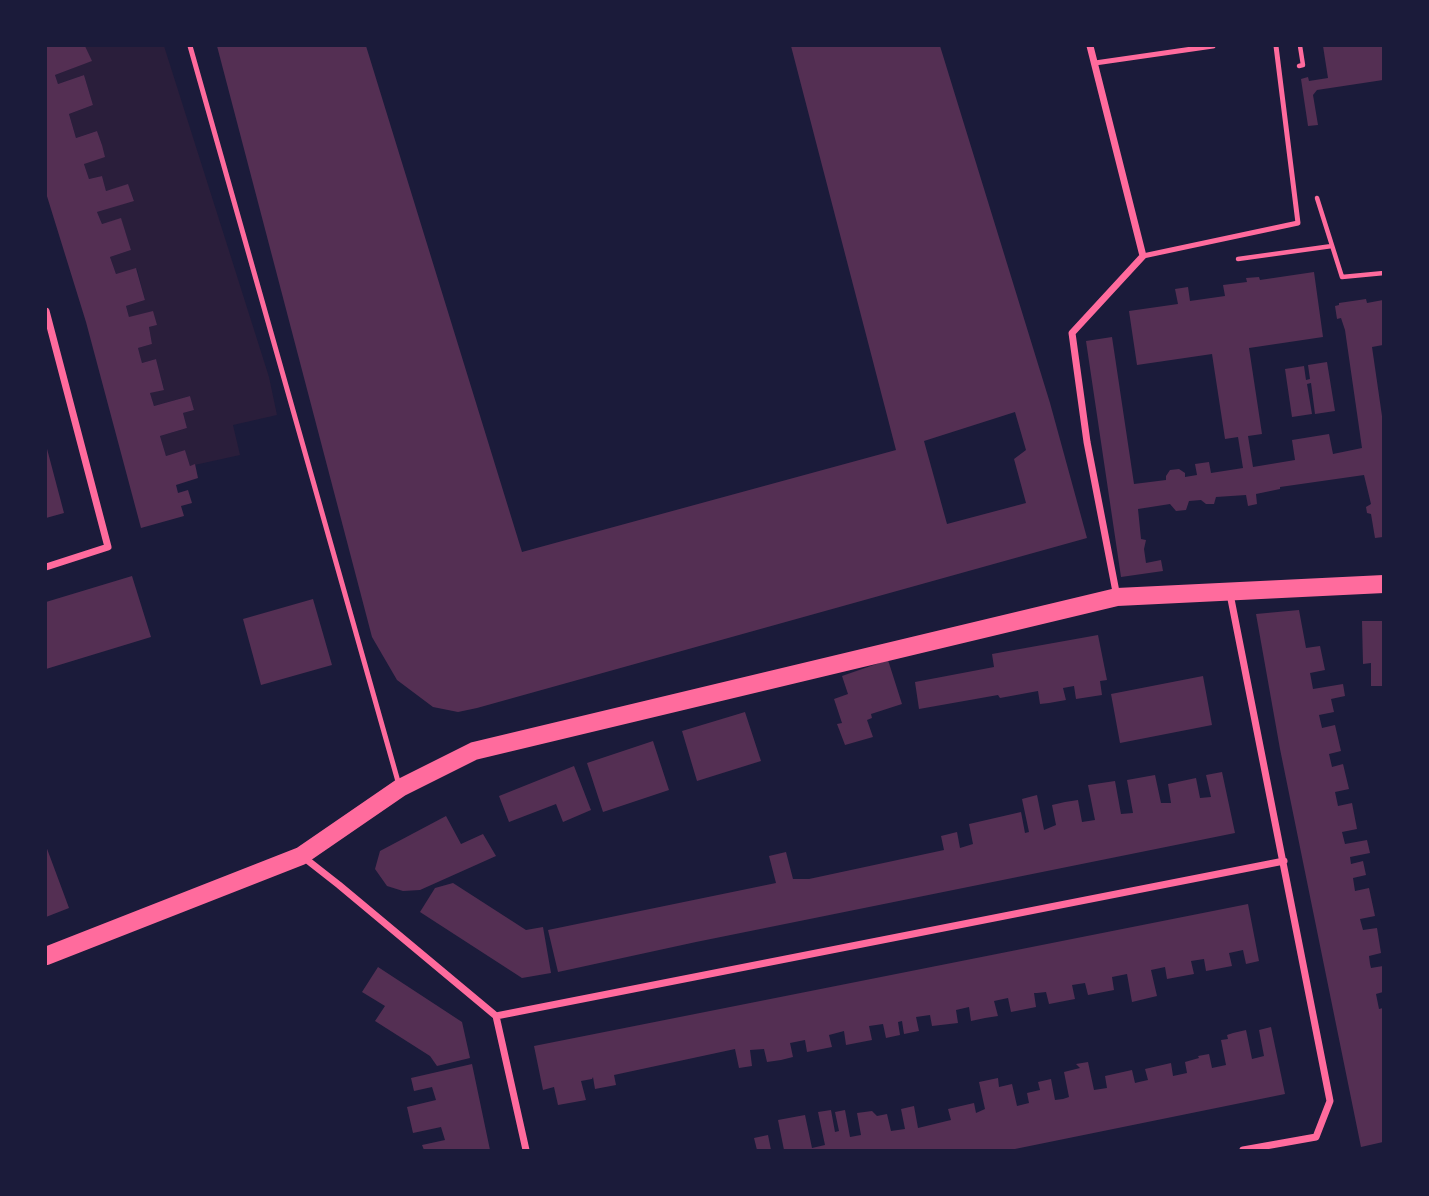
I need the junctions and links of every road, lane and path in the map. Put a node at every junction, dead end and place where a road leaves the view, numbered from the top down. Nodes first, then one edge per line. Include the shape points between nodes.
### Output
1 (190, 46) edge
2 (1090, 46) edge
3 (1213, 46) edge
4 (1276, 46) edge
5 (1300, 46) edge
6 (1095, 63) junction
7 (1295, 66) dead end
8 (1314, 187) dead end
9 (1332, 246) junction
10 (1143, 256) junction
11 (1229, 261) dead end
12 (1384, 273) edge
13 (46, 311) edge
14 (46, 567) edge
15 (1384, 584) edge
16 (1230, 591) junction
17 (1117, 597) junction
18 (400, 788) junction
19 (301, 856) junction
20 (1284, 861) junction
21 (46, 956) edge
22 (496, 1016) junction
23 (526, 1150) edge
24 (1243, 1150) edge

1 - 18 lane
2 - 6 street
3 - 6 lane
4 - 10 lane via 1298,223
5 - 7 path via 1303,65
6 - 10 street
8 - 9 path
9 - 11 path
9 - 12 path via 1342,277
10 - 17 street via 1072,333 1087,442
13 - 14 street via 108,547
15 - 16 main road
16 - 17 main road
16 - 20 street
17 - 18 main road via 474,751
18 - 19 main road
19 - 21 main road
19 - 22 street
20 - 22 street
20 - 24 street via 1330,1101 1316,1137
22 - 23 street

